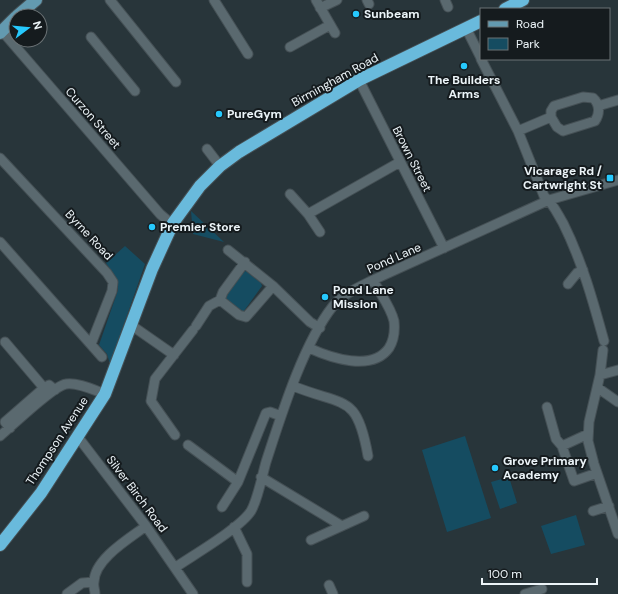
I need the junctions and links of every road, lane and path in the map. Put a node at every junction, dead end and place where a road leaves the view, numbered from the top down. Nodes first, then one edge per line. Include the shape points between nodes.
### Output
1 (36, 0) edge
2 (110, 0) edge
3 (214, 0) edge
4 (337, 0) edge
5 (523, 0) edge
6 (318, 4) edge
7 (27, 8) edge
8 (507, 8) edge
9 (480, 21) edge
10 (330, 25) junction
11 (466, 28) junction
12 (1, 32) edge
13 (335, 33) dead end
14 (91, 37) dead end
15 (290, 47) dead end
16 (248, 54) dead end
17 (480, 57) edge
18 (482, 60) edge
19 (359, 80) junction
20 (176, 82) dead end
21 (135, 91) dead end
22 (618, 100) edge
23 (598, 106) junction
24 (551, 117) junction
25 (518, 131) junction
26 (207, 149) dead end
27 (0, 158) edge
28 (400, 162) junction
29 (220, 166) junction
30 (618, 180) edge
31 (290, 194) dead end
32 (549, 200) junction
33 (305, 211) junction
34 (167, 220) dead end
35 (320, 232) dead end
36 (0, 242) edge
37 (444, 248) junction
38 (228, 250) dead end
39 (245, 262) junction
40 (584, 270) junction
41 (373, 280) junction
42 (568, 284) dead end
43 (273, 286) junction
44 (220, 300) junction
45 (130, 325) junction
46 (320, 328) junction
47 (5, 342) dead end
48 (91, 344) junction
49 (123, 344) joint
50 (309, 348) junction
51 (174, 355) junction
52 (102, 357) dead end
53 (618, 370) edge
54 (600, 375) junction
55 (293, 386) junction
56 (44, 388) junction
57 (598, 388) junction
58 (54, 390) junction
59 (105, 394) junction
60 (618, 402) edge
61 (32, 404) junction
62 (547, 407) dead end
63 (281, 416) junction
64 (5, 424) edge
65 (588, 434) junction
66 (175, 435) dead end
67 (0, 436) edge
68 (78, 437) junction
69 (188, 445) dead end
70 (562, 446) junction
71 (368, 456) dead end
72 (597, 473) junction
73 (261, 477) junction
74 (238, 482) junction
75 (609, 506) junction
76 (222, 507) dead end
77 (593, 511) dead end
78 (364, 516) dead end
79 (146, 526) junction
80 (342, 526) junction
81 (234, 527) junction
82 (618, 534) edge
83 (311, 540) dead end
84 (0, 545) edge
85 (176, 567) junction
86 (94, 582) junction
87 (247, 582) dead end
88 (329, 585) dead end
89 (542, 589) dead end
90 (66, 594) edge
91 (95, 594) edge
92 (193, 594) edge
93 (333, 594) edge
94 (526, 594) edge

1 - 7 main road
2 - 20 street
3 - 16 street
4 - 6 street
5 - 8 highway
6 - 10 street
9 - 11 highway, Birmingham Road
10 - 13 street
10 - 15 street
11 - 17 street
11 - 19 highway, Birmingham Road
12 - 34 street, Curzon Street
14 - 21 street
18 - 25 street
19 - 28 street, Brown Street
19 - 29 highway, Birmingham Road
22 - 23 street
23 - 24 street via 593,98 583,97 554,106
23 - 24 street via 595,121 563,131 556,128
24 - 25 street
25 - 32 street via 544,196
26 - 29 street
27 - 48 street, Byrne Road via 113,282 112,292
28 - 33 street
28 - 37 street, Brown Street
29 - 45 highway, Birmingham Road via 200,186 173,223
30 - 32 street, Pond Lane
31 - 33 street
32 - 37 street, Pond Lane
32 - 40 street via 573,243
33 - 35 street
36 - 48 street
37 - 41 street, Pond Lane
38 - 39 street
39 - 43 street
39 - 44 street
40 - 42 street via 577,273
40 - 54 street via 603,346
41 - 46 street, Pond Lane via 339,300
41 - 50 street via 393,319 394,337 387,351 375,359 361,361 329,356
43 - 44 street via 246,317 239,315
43 - 46 street via 310,322
44 - 51 street via 209,306
45 - 49 highway, Birmingham Road
45 - 51 street
46 - 50 street, Pond Lane
47 - 56 street
48 - 52 street
49 - 59 highway, Thompson Avenue
50 - 55 street, Pond Lane
51 - 66 street via 155,379 151,401
53 - 54 street
54 - 57 street
55 - 63 street, Pond Lane
55 - 71 street via 347,404 356,413
56 - 58 street via 49,385
56 - 61 street
57 - 60 street
57 - 65 street via 592,405
58 - 59 street via 65,384 74,384
58 - 61 street
59 - 68 highway, Thompson Avenue
61 - 64 street
62 - 70 street via 556,439
63 - 73 street, Pond Lane
63 - 74 street via 270,412 266,414
64 - 67 street
65 - 70 street
65 - 72 street
68 - 79 street, Silver Birch Road
68 - 84 highway, Thompson Avenue via 41,493
69 - 74 street
70 - 72 street via 574,481
72 - 75 street
73 - 80 street
73 - 81 street, Pond Lane via 252,509
74 - 76 street
75 - 77 street
75 - 82 street
78 - 80 street
79 - 85 street, Silver Birch Road
79 - 86 street via 104,560 97,569
80 - 83 street
81 - 85 street, Pond Lane
81 - 87 street via 247,554
85 - 92 street
86 - 90 street via 82,583
86 - 91 street
88 - 93 street
89 - 94 street

